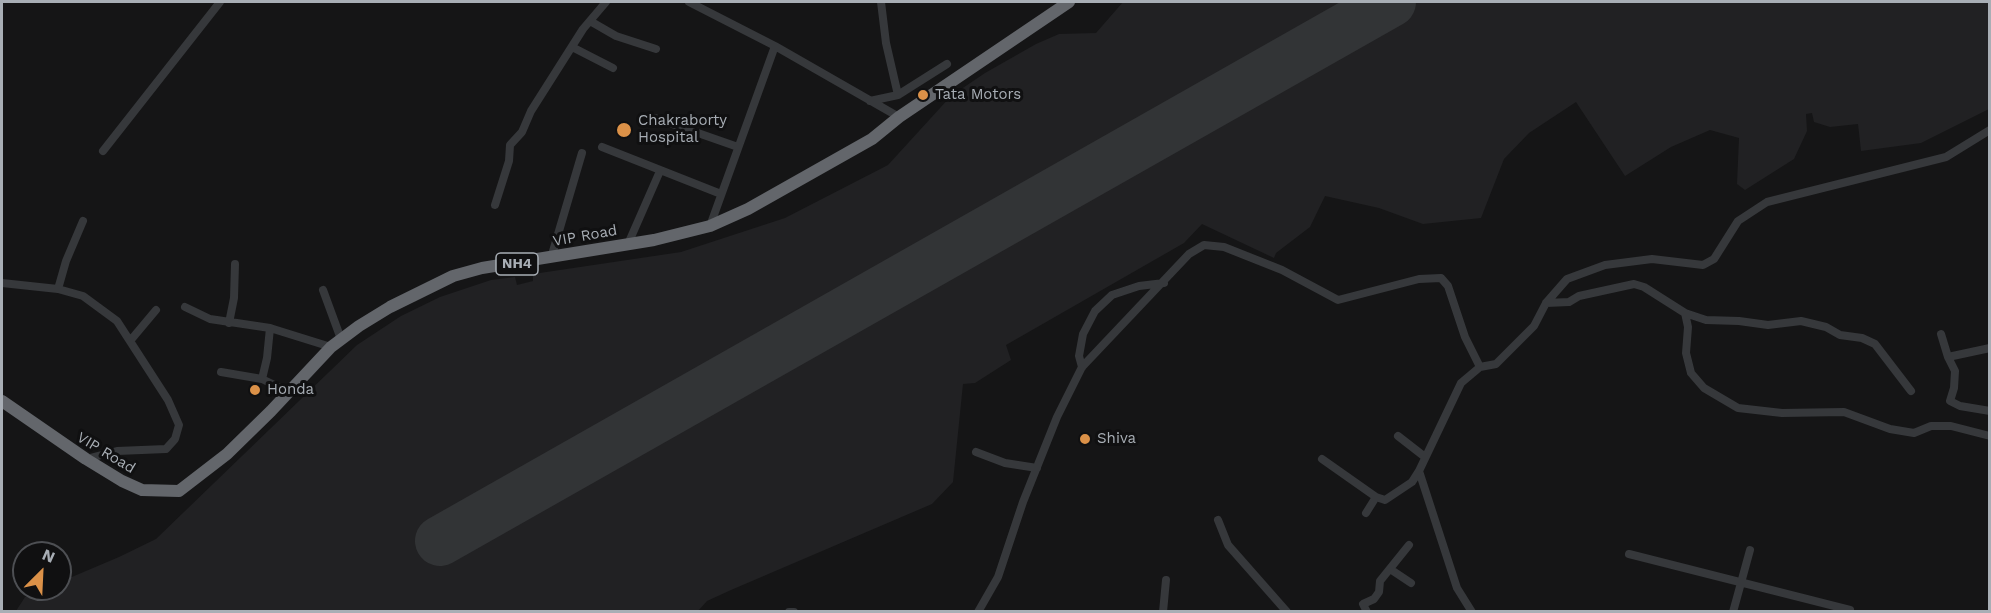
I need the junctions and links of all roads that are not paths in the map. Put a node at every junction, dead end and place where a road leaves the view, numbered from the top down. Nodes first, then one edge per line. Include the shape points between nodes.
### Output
1 (220, 2) edge
2 (606, 2) edge
3 (689, 2) edge
4 (881, 2) edge
5 (1069, 2) edge
6 (590, 21) junction
7 (572, 46) junction
8 (775, 46) junction
9 (656, 49) dead end
10 (947, 64) dead end
11 (613, 68) dead end
12 (898, 95) junction
13 (870, 101) junction
14 (899, 117) junction
15 (655, 118) dead end
16 (1989, 130) edge
17 (602, 147) dead end
18 (738, 147) junction
19 (104, 151) dead end
20 (582, 153) dead end
21 (660, 171) junction
22 (721, 194) junction
23 (495, 205) dead end
24 (83, 221) dead end
25 (710, 226) junction
26 (628, 244) junction
27 (551, 258) junction
28 (235, 264) dead end
29 (2, 283) edge
30 (1164, 283) junction
31 (58, 289) junction
32 (323, 290) dead end
33 (1546, 303) junction
34 (185, 307) dead end
35 (156, 310) dead end
36 (1685, 314) junction
37 (229, 323) junction
38 (270, 328) junction
39 (1941, 334) dead end
40 (341, 339) junction
41 (130, 341) junction
42 (331, 347) junction
43 (1989, 348) edge
44 (1948, 357) junction
45 (1083, 367) junction
46 (1480, 367) junction
47 (221, 372) dead end
48 (262, 379) junction
49 (1911, 391) dead end
50 (289, 392) junction
51 (2, 401) edge
52 (1989, 411) edge
53 (1398, 436) dead end
54 (1989, 436) edge
55 (976, 452) dead end
56 (1425, 457) junction
57 (86, 459) junction
58 (1322, 459) dead end
59 (1037, 468) junction
60 (1419, 471) junction
61 (1376, 497) junction
62 (1366, 513) dead end
63 (1218, 520) dead end
64 (1409, 545) dead end
65 (1750, 550) dead end
66 (1629, 554) dead end
67 (1390, 569) junction
68 (1166, 580) dead end
69 (1411, 583) dead end
70 (1741, 584) junction
71 (789, 612) edge
72 (794, 612) edge
73 (978, 612) edge
74 (1163, 612) edge
75 (1287, 612) edge
76 (1367, 612) edge
77 (1472, 612) edge
78 (1733, 612) edge
79 (1849, 612) edge

1 - 19 street
2 - 6 street
3 - 8 street
4 - 12 street
5 - 14 highway, VIP Road / NH4
6 - 7 street
6 - 9 street via 616,36
7 - 11 street
7 - 23 street via 522,132 510,145
8 - 13 street
8 - 18 street
10 - 12 street
12 - 13 street
13 - 14 street
14 - 25 highway, VIP Road / NH4 via 872,139 748,209
15 - 18 street
16 - 33 street via 1946,157 1767,201 1738,221 1714,259 1703,265 1652,259 1605,265 1567,279
17 - 21 street
18 - 22 street
20 - 27 street
21 - 22 street
21 - 26 street
22 - 25 street
24 - 31 street
25 - 26 highway, VIP Road / NH4
26 - 27 highway, VIP Road / NH4
27 - 40 highway, VIP Road / NH4 via 453,276 390,307
28 - 37 street
29 - 31 street
30 - 45 street
30 - 45 street via 1112,294 1095,311 1083,334 1079,356
30 - 46 street via 1190,254 1204,245 1224,247 1282,270 1338,300 1419,279 1442,278
31 - 41 street via 83,296 117,321
32 - 40 street
33 - 36 street via 1569,302 1579,296 1634,284
33 - 46 street via 1534,326 1496,364
34 - 37 street
35 - 41 street
36 - 49 street via 1706,320 1768,325 1801,321 1827,327 1840,335 1862,338 1875,344
36 - 54 street via 1691,373 1704,388 1738,408 1782,413 1844,412 1890,429 1914,433 1931,426 1952,426
37 - 38 street
38 - 42 street
38 - 48 street
39 - 44 street
40 - 42 highway, VIP Road / NH4
41 - 57 street via 168,400 179,425 175,439 166,449 117,451
42 - 50 highway, VIP Road / NH4
43 - 44 street
44 - 52 street via 1955,371 1950,401
45 - 59 street
46 - 56 street via 1461,382
47 - 48 street
48 - 50 street
50 - 57 highway, VIP Road / NH4 via 227,453 179,491 142,490
51 - 57 highway, VIP Road / NH4
53 - 56 street
55 - 59 street via 1005,463
56 - 60 street
58 - 61 street
59 - 73 street via 998,577
60 - 61 street via 1412,482 1385,500
60 - 77 street via 1457,588
61 - 62 street
63 - 75 street via 1228,544
64 - 67 street
65 - 70 street
66 - 70 street
67 - 69 street
67 - 76 street via 1380,581 1374,599 1363,604
68 - 74 street
70 - 78 street
70 - 79 street
71 - 72 street

